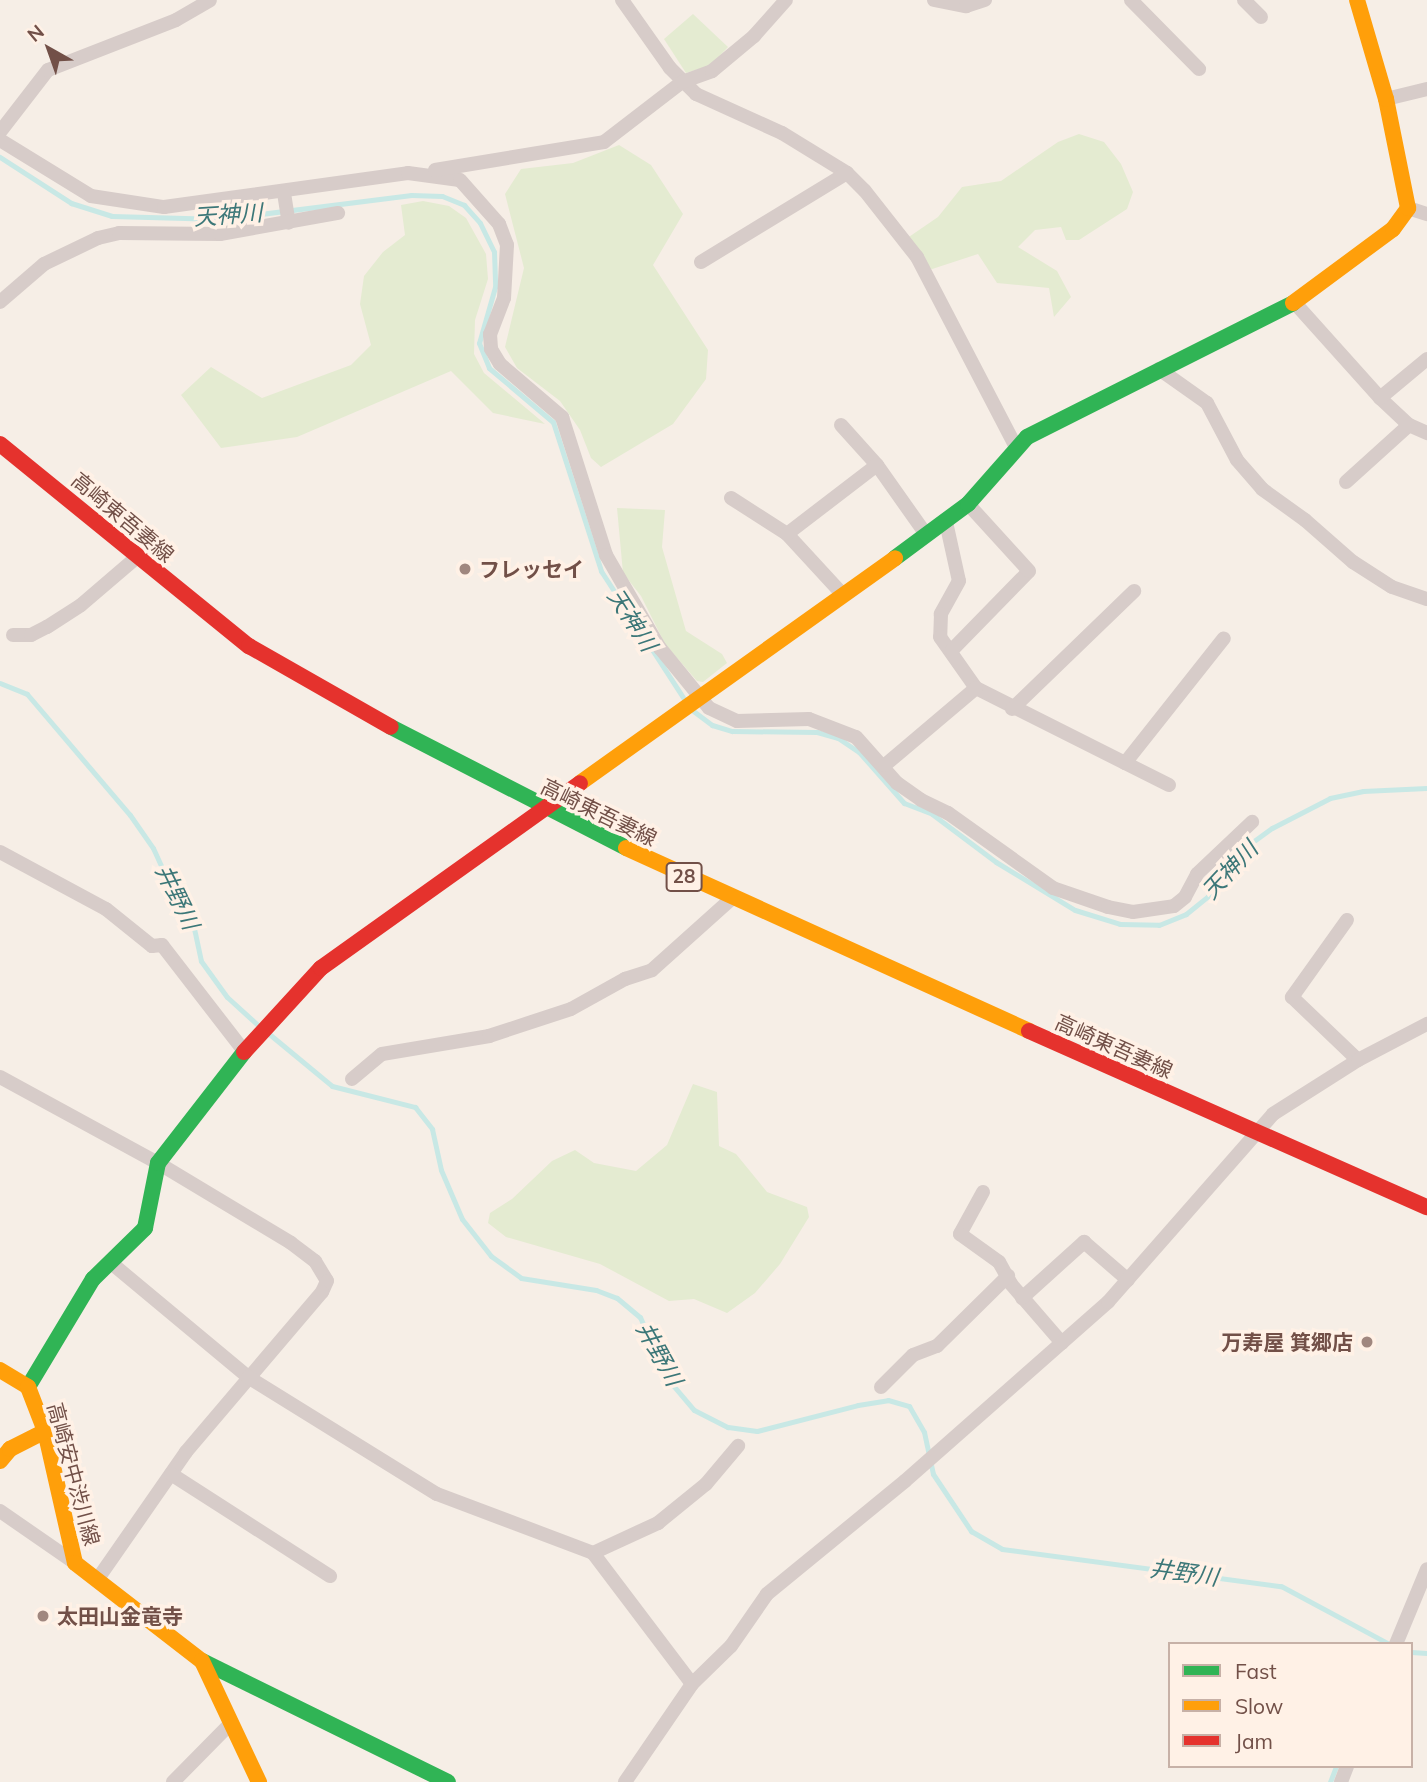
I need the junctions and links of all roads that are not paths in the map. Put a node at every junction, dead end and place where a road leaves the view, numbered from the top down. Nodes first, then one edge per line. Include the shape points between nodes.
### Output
1 (210, 0) edge
2 (622, 0) edge
3 (798, 0) edge
4 (934, 0) edge
5 (985, 0) edge
6 (1131, 0) edge
7 (1244, 0) edge
8 (1357, 0) edge
9 (784, 4) edge
10 (1261, 17) dead end
11 (1199, 69) dead end
12 (682, 82) junction
13 (1427, 89) edge
14 (1386, 99) junction
15 (0, 132) edge
16 (0, 140) edge
17 (408, 173) junction
18 (847, 173) junction
19 (284, 196) junction
20 (1408, 208) junction
21 (338, 213) dead end
22 (1427, 214) edge
23 (288, 220) junction
24 (701, 262) dead end
25 (0, 302) edge
26 (1294, 302) junction
27 (1427, 359) edge
28 (1159, 369) junction
29 (1380, 398) junction
30 (841, 425) dead end
31 (1409, 425) junction
32 (1427, 433) edge
33 (0, 444) edge
34 (1015, 444) junction
35 (877, 465) junction
36 (1346, 482) dead end
37 (731, 498) dead end
38 (968, 504) junction
39 (946, 522) junction
40 (925, 533) junction
41 (787, 534) junction
42 (136, 557) junction
43 (1134, 591) dead end
44 (843, 595) junction
45 (1427, 599) edge
46 (13, 635) dead end
47 (1224, 638) dead end
48 (952, 650) junction
49 (976, 688) junction
50 (700, 700) junction
51 (1012, 709) junction
52 (1125, 763) junction
53 (885, 765) junction
54 (1169, 785) dead end
55 (545, 809) junction
56 (1252, 822) dead end
57 (0, 852) edge
58 (731, 900) junction
59 (1348, 920) dead end
60 (1427, 1024) edge
61 (244, 1051) junction
62 (1358, 1060) junction
63 (0, 1077) edge
64 (352, 1079) dead end
65 (1256, 1132) junction
66 (158, 1163) junction
67 (983, 1192) dead end
68 (1427, 1207) edge
69 (110, 1262) junction
70 (1008, 1276) junction
71 (1128, 1280) junction
72 (1022, 1298) junction
73 (1062, 1343) junction
74 (0, 1370) edge
75 (248, 1377) junction
76 (28, 1387) junction
77 (881, 1387) dead end
78 (45, 1431) junction
79 (738, 1447) dead end
80 (0, 1461) edge
81 (171, 1474) junction
82 (0, 1511) edge
83 (593, 1553) junction
84 (75, 1563) junction
85 (1427, 1569) edge
86 (330, 1576) dead end
87 (97, 1580) junction
88 (1397, 1641) edge
89 (202, 1661) junction
90 (692, 1684) junction
91 (231, 1723) junction
92 (173, 1782) edge
93 (259, 1782) edge
94 (447, 1782) edge
95 (625, 1782) edge

1 - 15 street via 176,20 48,70
2 - 12 street
3 - 9 street
4 - 5 street via 966,6
6 - 11 street
7 - 10 street
8 - 14 street
9 - 12 street via 712,71
12 - 17 street via 604,142
12 - 18 street
13 - 14 street
14 - 20 street
16 - 19 street via 92,197 188,206
17 - 19 street
17 - 50 street via 460,180 499,224 509,267 504,298 490,334 491,349 500,364 562,417 606,555 660,648
18 - 24 street
18 - 34 street via 917,257
19 - 23 street
20 - 22 street
20 - 26 street via 1394,229
21 - 23 street
23 - 25 street via 219,234 119,233 98,238 44,264
26 - 28 street
26 - 29 street
27 - 29 street
28 - 34 street
28 - 45 street via 1207,403 1237,460 1262,489 1353,562 1392,587
29 - 31 street
30 - 35 street
31 - 32 street
31 - 36 street
33 - 42 street, 高崎東吾妻線 / 28
34 - 38 street
35 - 40 street
35 - 41 street
37 - 41 street
38 - 39 street
38 - 48 street via 1029,571
39 - 40 street
39 - 48 street via 958,581 938,626 940,637
40 - 44 street
41 - 44 street
42 - 46 street via 82,605 31,635
42 - 55 street, 高崎東吾妻線 / 28 via 249,646 296,676
43 - 51 street
44 - 50 street
47 - 52 street
48 - 49 street
49 - 51 street
49 - 53 street
50 - 53 street via 737,721 808,719 830,726 856,737
50 - 55 street
51 - 52 street
52 - 54 street
53 - 56 street via 897,783 948,813 1053,888 1133,912 1174,906 1185,897 1197,874
55 - 58 street, 高崎東吾妻線 / 28
55 - 61 street via 321,968
57 - 61 street via 106,908 152,946 162,945
58 - 64 street via 652,970 625,979 571,1009 489,1036 389,1052
58 - 65 street, 高崎東吾妻線 / 28
59 - 62 street via 1292,997
60 - 62 street
61 - 66 street
62 - 65 street via 1284,1105
63 - 66 street
65 - 68 street, 高崎東吾妻線 / 28
65 - 71 street
66 - 69 street via 145,1228
66 - 75 street via 291,1243 315,1261 327,1280 322,1292
67 - 70 street via 960,1234 999,1262
69 - 75 street
69 - 76 street via 82,1295
70 - 72 street
70 - 77 street via 937,1346 913,1355
71 - 72 street via 1084,1241
71 - 73 street
72 - 73 street
73 - 90 street via 920,1468 779,1581 731,1646
74 - 76 street, 高崎安中渋川線
75 - 81 street
75 - 83 street via 437,1494
76 - 78 street, 高崎安中渋川線
78 - 80 street via 10,1449
78 - 84 street, 高崎安中渋川線
79 - 83 street via 706,1484 658,1523
81 - 86 street
81 - 87 street
82 - 84 street
83 - 90 street
84 - 87 street, 高崎安中渋川線
85 - 88 street
87 - 89 street, 高崎安中渋川線
89 - 91 street, 高崎安中渋川線
89 - 94 street
90 - 95 street
91 - 92 street
91 - 93 street, 高崎安中渋川線

